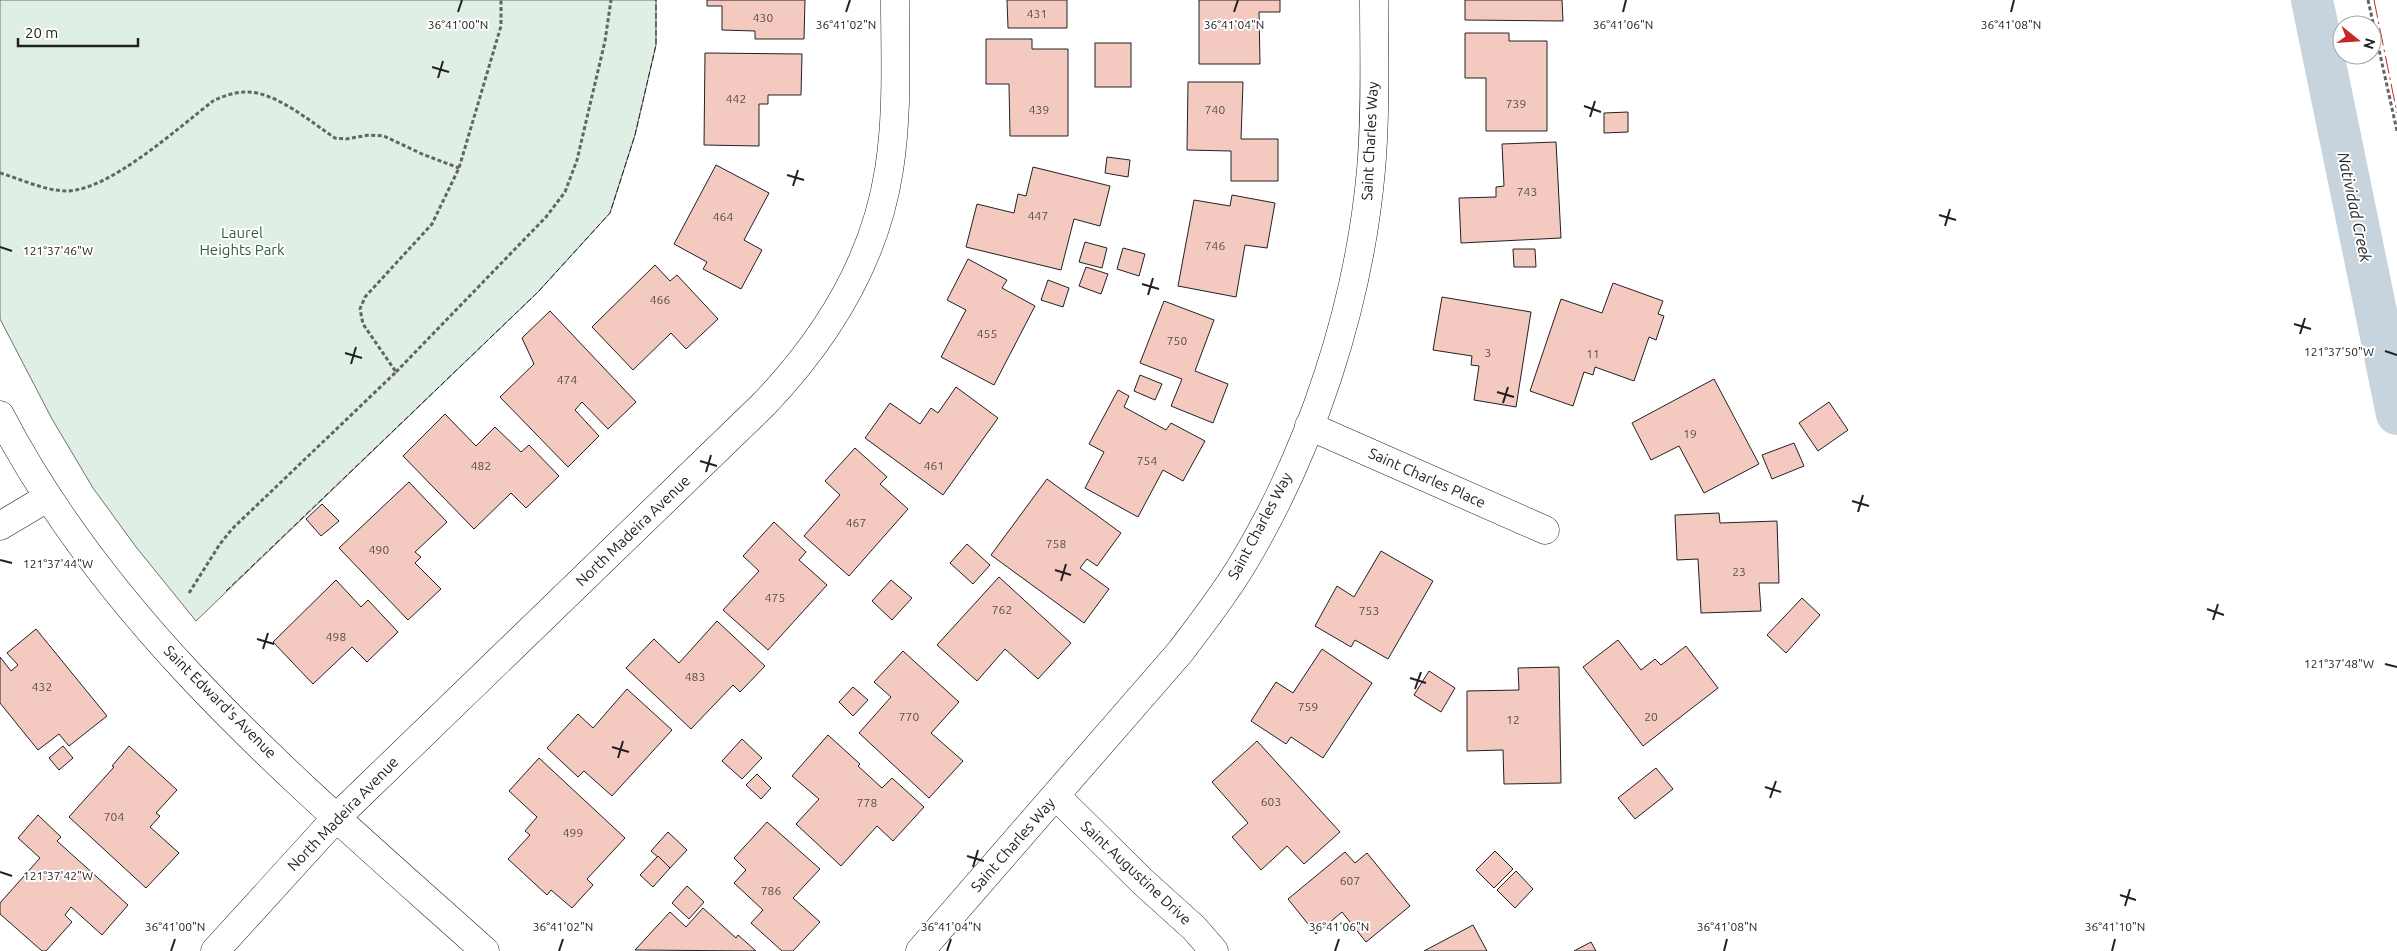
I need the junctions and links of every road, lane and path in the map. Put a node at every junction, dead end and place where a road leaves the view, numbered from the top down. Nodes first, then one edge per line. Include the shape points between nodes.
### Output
1 (501, 0) edge
2 (611, 0) edge
3 (895, 0) edge
4 (1374, 0) edge
5 (2368, 0) edge
6 (2397, 131) edge
7 (459, 168) junction
8 (0, 173) edge
9 (396, 372) junction
10 (0, 415) edge
11 (1309, 426) junction
12 (47, 498) junction
13 (0, 526) edge
14 (1545, 530) dead end
15 (189, 594) dead end
16 (1056, 796) junction
17 (337, 818) junction
18 (215, 951) edge
19 (485, 951) edge
20 (920, 951) edge
21 (1214, 951) edge

1 - 7 path via 501,26
2 - 9 path via 586,127 565,192 546,217
3 - 17 street, North Madeira Avenue via 894,106 884,192 866,252 840,306 806,358 764,404
4 - 11 street, Saint Charles Way via 1374,124 1366,212 1352,290
5 - 6 path
7 - 8 path via 384,136 335,138 276,100 246,92 213,101 117,173 92,186 57,190
7 - 9 path via 432,224 365,297 360,309 363,324
9 - 15 path via 232,529
10 - 12 street, Saint Edward's Avenue
11 - 14 street, Saint Charles Place
11 - 16 street, Saint Charles Way via 1265,523 1214,608
12 - 13 street
12 - 17 street, Saint Edward's Avenue via 141,620 200,686
16 - 20 street, Saint Charles Way
16 - 21 street, Saint Augustine Drive
17 - 18 street, North Madeira Avenue
17 - 19 street, Saint Edward's Avenue

